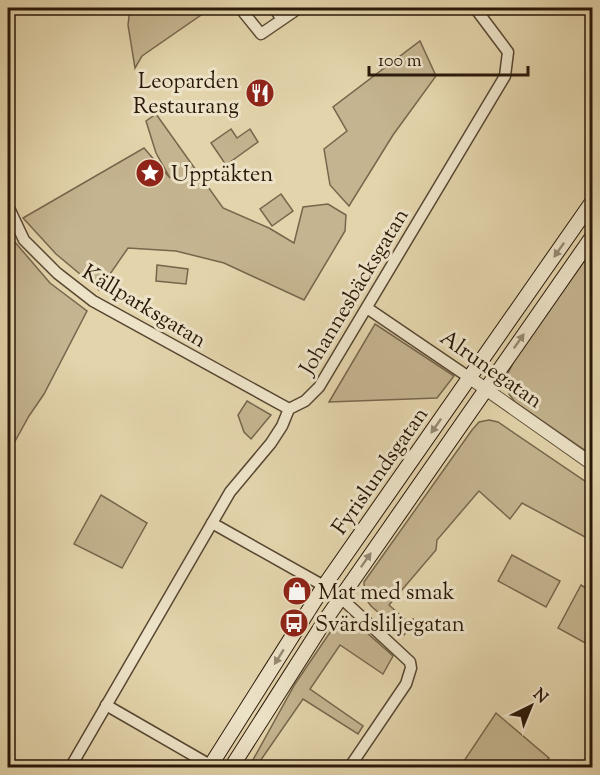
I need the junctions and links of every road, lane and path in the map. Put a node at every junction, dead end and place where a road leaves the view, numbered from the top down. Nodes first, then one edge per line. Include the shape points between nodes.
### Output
1 (240, 8) edge
2 (274, 8) edge
3 (299, 8) edge
4 (475, 8) edge
5 (282, 19) junction
6 (592, 202) edge
7 (8, 206) edge
8 (592, 237) edge
9 (367, 308) junction
10 (470, 378) junction
11 (485, 389) junction
12 (289, 409) junction
13 (592, 464) edge
14 (212, 523) junction
15 (324, 586) junction
16 (340, 597) junction
17 (106, 705) junction
18 (209, 766) edge
19 (70, 768) edge
20 (231, 768) edge
21 (349, 768) edge

1 - 5 street via 261,34
2 - 5 street
3 - 5 street
4 - 9 street, Johannesbäcksgatan via 508,52 505,76
6 -> 10 main road, Fyrislundsgatan
7 - 12 street, Källparksgatan via 24,240 93,301
11 -> 8 main road, Fyrislundsgatan
9 - 10 street, Alrunegatan
9 - 12 street, Johannesbäcksgatan via 320,387
10 - 11 street, Alrunegatan
10 -> 15 main road, Fyrislundsgatan
11 - 13 street, Alrunegatan
16 -> 11 main road, Fyrislundsgatan
12 - 14 street, Johannesbäcksgatan via 282,426
14 - 15 street
14 - 17 street, Johannesbäcksgatan
15 - 16 street
15 -> 18 main road, Fyrislundsgatan
16 - 20 main road, Fyrislundsgatan
16 - 21 street via 404,656 411,668 406,684
17 - 18 street
17 - 19 street, Johannesbäcksgatan

